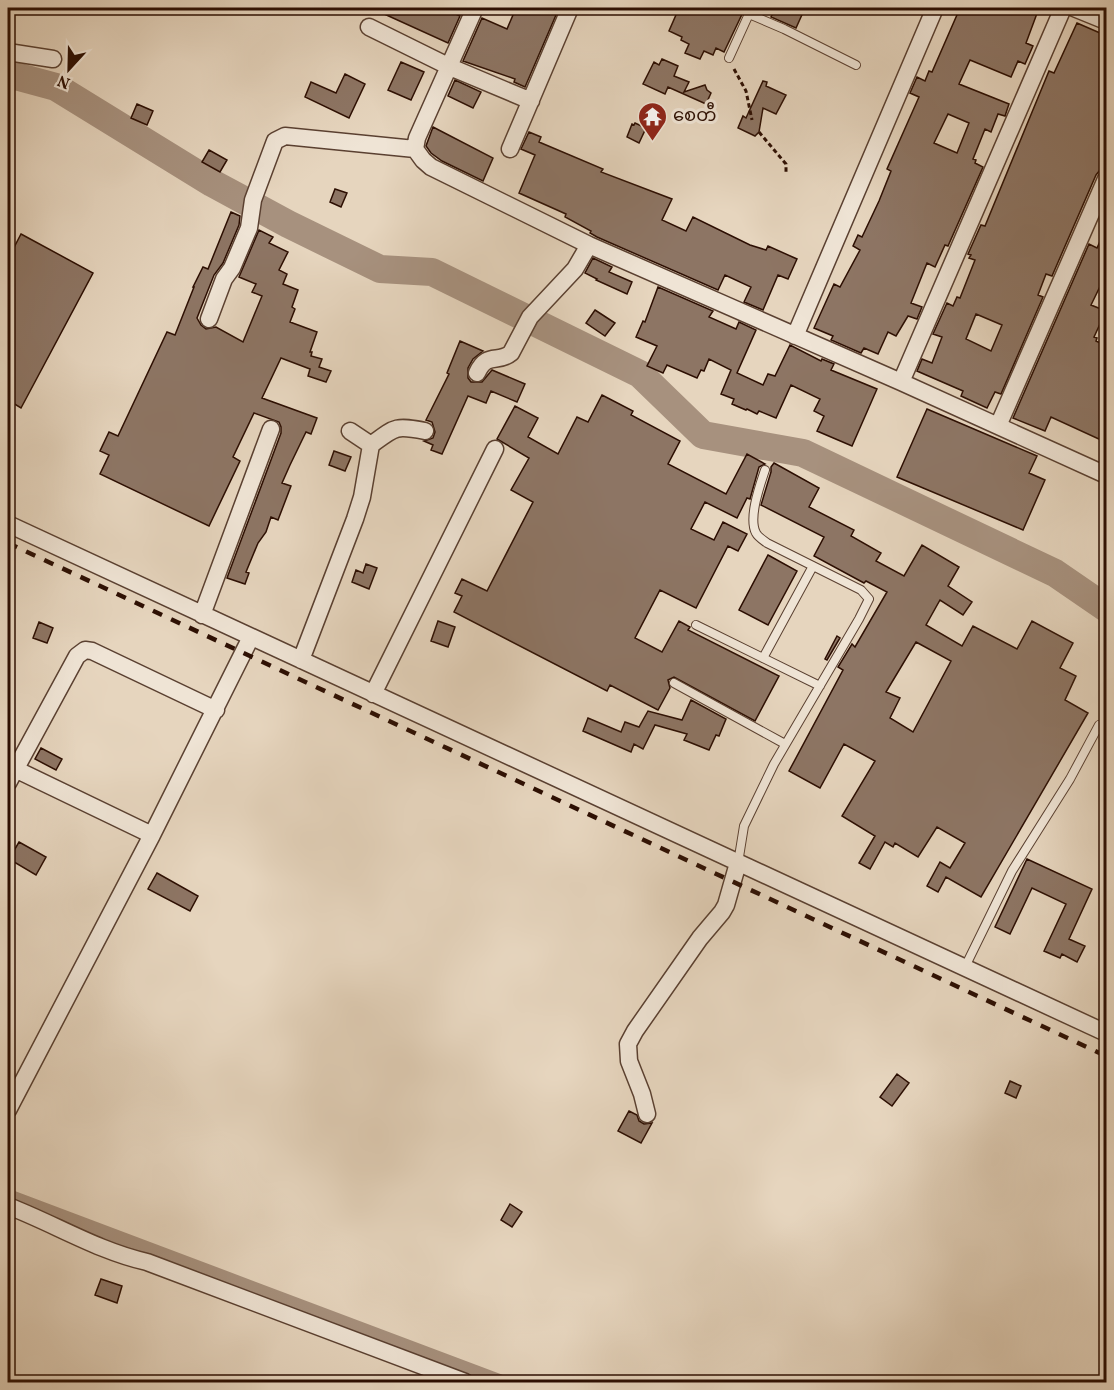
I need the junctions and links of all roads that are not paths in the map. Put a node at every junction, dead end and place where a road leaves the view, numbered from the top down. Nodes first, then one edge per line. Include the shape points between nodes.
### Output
1 (475, 8) edge
2 (570, 8) edge
3 (935, 8) edge
4 (1063, 8) edge
5 (1074, 8) edge
6 (751, 11) edge
7 (1107, 21) edge
8 (369, 27) dead end
9 (8, 52) edge
10 (729, 58) road end
11 (53, 59) dead end
12 (856, 65) dead end
13 (450, 67) junction
14 (531, 101) junction
15 (415, 149) junction
16 (510, 149) dead end
17 (1107, 179) edge
18 (589, 245) junction
19 (209, 319) dead end
20 (795, 336) junction
21 (477, 373) dead end
22 (901, 382) junction
23 (998, 426) junction
24 (272, 429) dead end
25 (350, 431) dead end
26 (425, 431) dead end
27 (371, 445) junction
28 (495, 449) dead end
29 (1105, 469) edge
30 (765, 470) dead end
31 (8, 524) edge
32 (813, 566) junction
33 (202, 615) junction
34 (696, 625) dead end
35 (251, 637) junction
36 (763, 658) junction
37 (301, 660) junction
38 (674, 683) dead end
39 (820, 687) junction
40 (373, 694) junction
41 (216, 710) junction
42 (1099, 724) dead end
43 (785, 744) junction
44 (11, 776) edge
45 (152, 835) junction
46 (738, 863) junction
47 (965, 967) junction
48 (1107, 1033) edge
49 (8, 1110) edge
50 (647, 1114) dead end
51 (8, 1206) edge
52 (465, 1383) edge

1 - 13 street
2 - 14 street
3 - 20 street
4 - 22 street
5 - 7 street
6 - 10 lane
6 - 12 lane
8 - 13 street
9 - 11 street
13 - 14 street
13 - 15 street
14 - 16 street
15 - 18 street via 431,167
15 - 19 street via 291,137 275,141 253,200 249,228
17 - 23 street
18 - 20 street
18 - 21 street via 575,269 530,317 507,356 491,358
20 - 22 street
22 - 23 street
23 - 29 street
24 - 33 street
25 - 27 street
26 - 27 street via 396,428
27 - 37 street via 358,512
28 - 40 street
30 - 32 lane via 754,501 756,534
31 - 33 street
32 - 36 lane
32 - 39 lane via 861,590 869,599
33 - 35 street
34 - 36 lane
35 - 37 street
35 - 41 street
36 - 39 lane
37 - 40 street
38 - 43 lane
39 - 43 lane
40 - 46 street
41 - 44 street via 85,650 77,656
41 - 45 street
42 - 47 lane via 1070,780 1012,871
43 - 46 lane via 744,826
44 - 45 street
45 - 49 street
46 - 47 street
46 - 50 street via 726,905 628,1044 629,1061
47 - 48 street
51 - 52 street via 112,1253 147,1262

